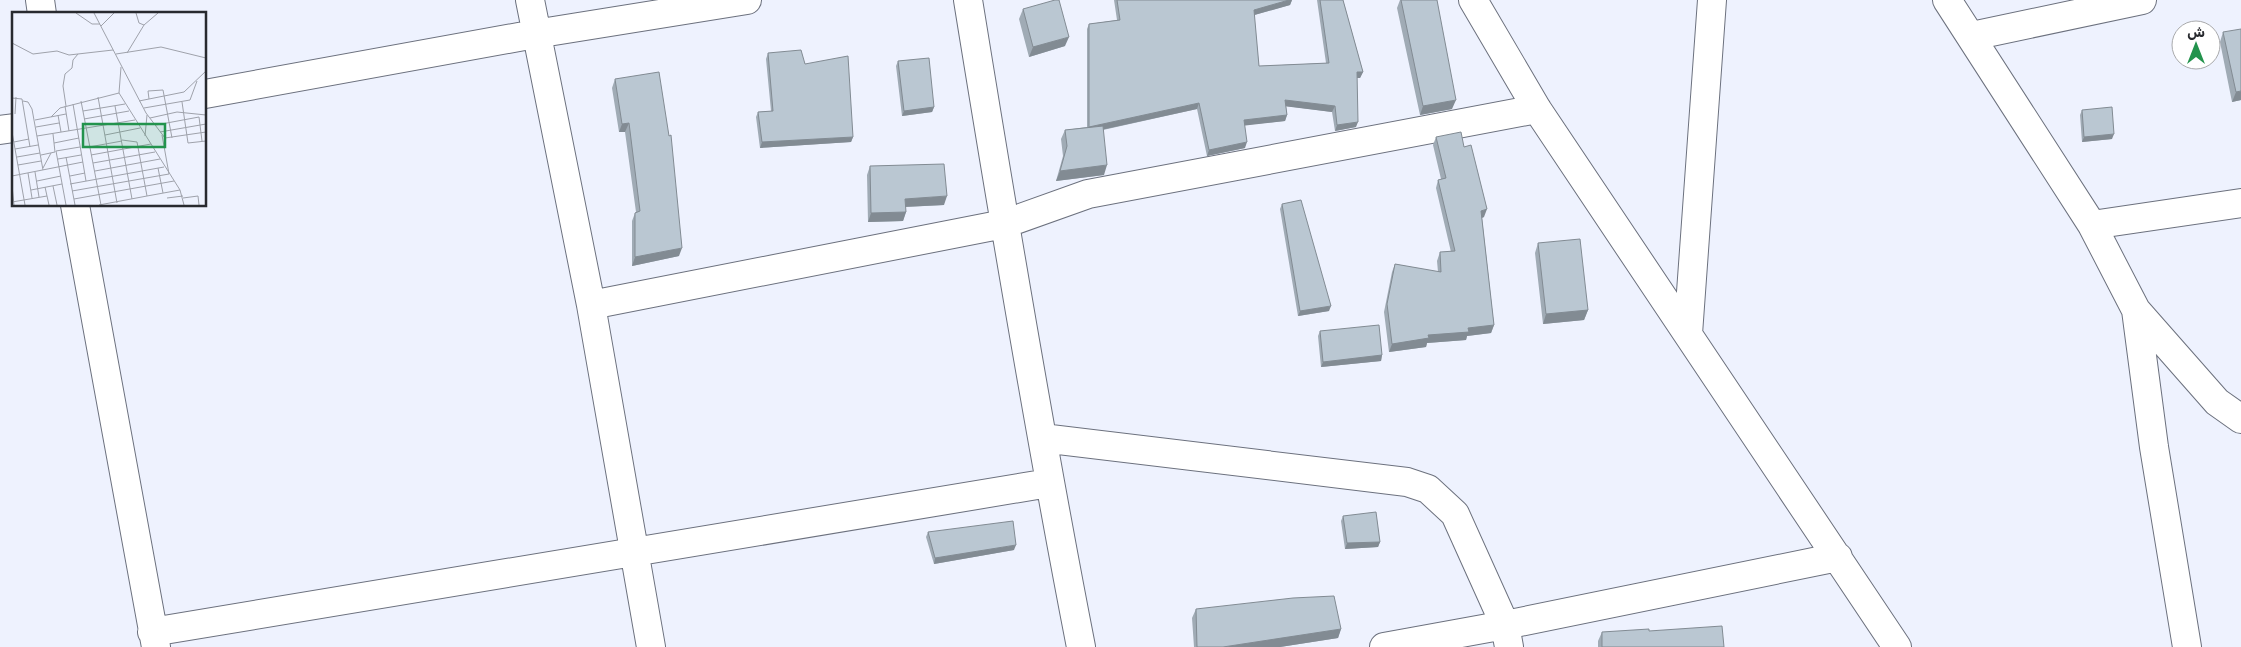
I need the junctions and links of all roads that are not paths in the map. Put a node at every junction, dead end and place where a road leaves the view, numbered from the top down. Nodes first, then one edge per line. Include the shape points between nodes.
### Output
1 (530, 0) edge
2 (747, 0) edge
3 (968, 0) edge
4 (1472, 0) edge
5 (1712, 0) edge
6 (1947, 0) edge
7 (2142, 0) edge
8 (535, 34) junction
9 (1972, 36) junction
10 (206, 94) edge
11 (1537, 109) junction
12 (2241, 203) edge
13 (75, 206) edge
14 (1004, 224) junction
15 (2092, 225) junction
16 (591, 305) junction
17 (2136, 310) junction
18 (1688, 334) junction
19 (2241, 419) edge
20 (1042, 438) junction
21 (1049, 483) junction
22 (635, 551) junction
23 (1838, 556) junction
24 (1507, 636) edge
25 (154, 640) edge
26 (651, 647) edge
27 (1081, 647) edge
28 (1384, 647) edge
29 (1897, 647) edge
30 (2187, 647) edge

1 - 8 street
2 - 8 street
3 - 14 street
4 - 11 street
5 - 18 street
6 - 9 street
7 - 9 street
8 - 10 street
8 - 16 street
9 - 15 street
11 - 14 street via 1088,194
11 - 18 street
12 - 15 street
13 - 25 street
14 - 16 street
14 - 20 street
15 - 17 street
16 - 22 street
17 - 19 street via 2217,402
17 - 30 street via 2154,446
18 - 23 street
20 - 21 street
20 - 24 street via 1407,482 1428,489 1455,514
21 - 22 street
21 - 27 street
22 - 25 street
22 - 26 street
23 - 24 street
23 - 29 street
24 - 28 street

